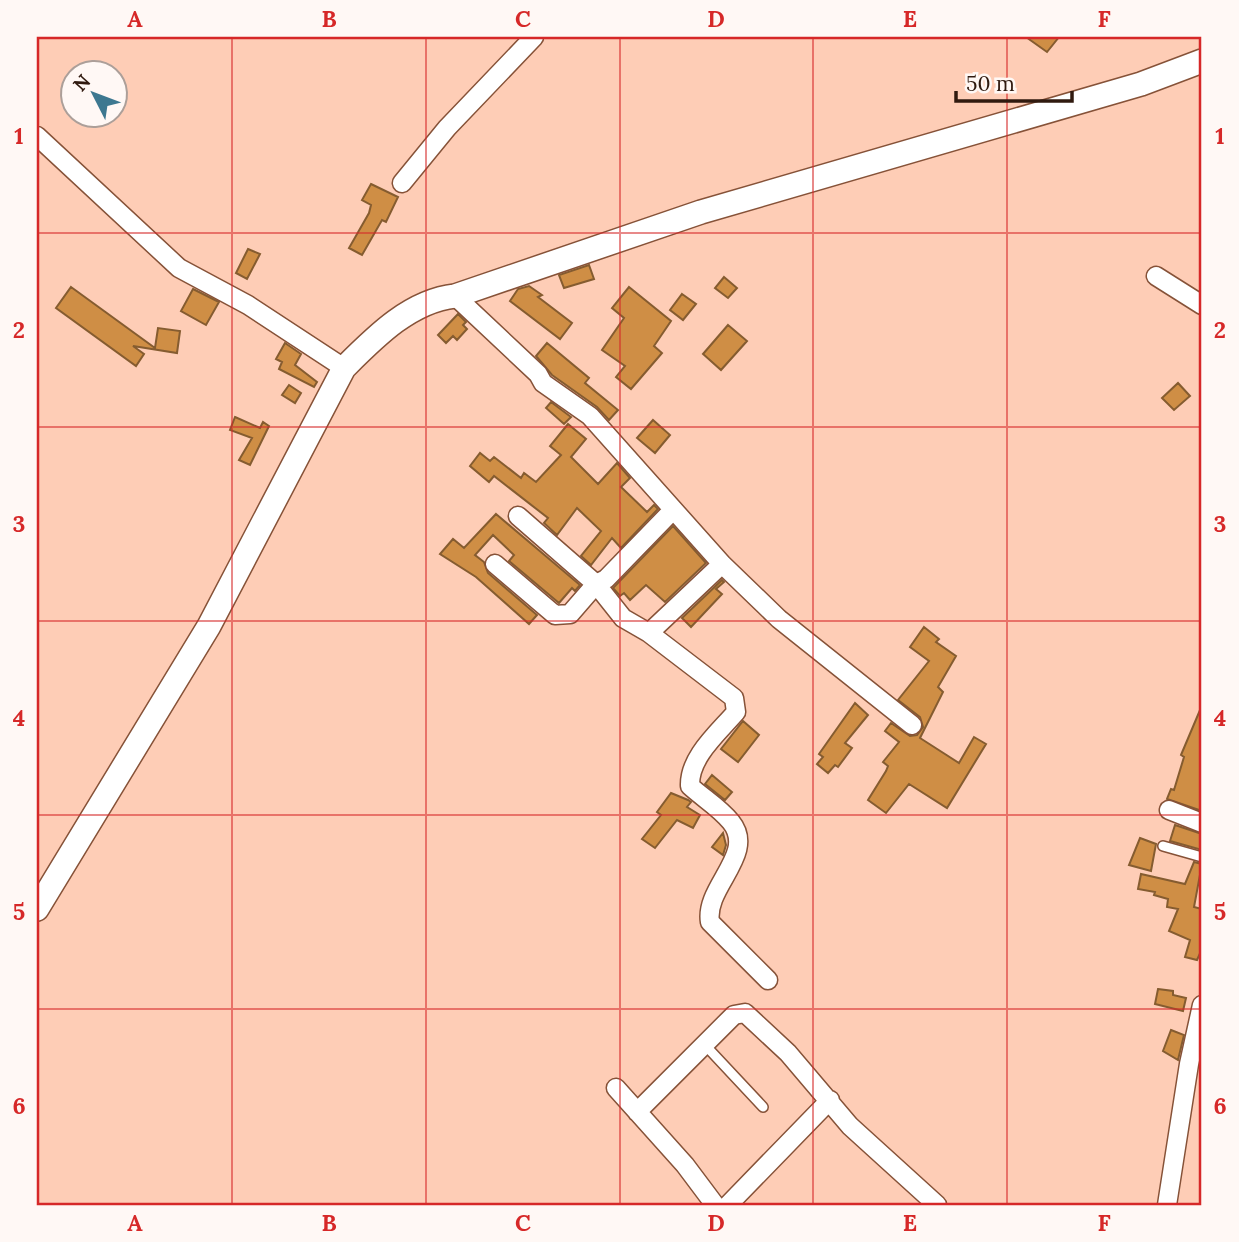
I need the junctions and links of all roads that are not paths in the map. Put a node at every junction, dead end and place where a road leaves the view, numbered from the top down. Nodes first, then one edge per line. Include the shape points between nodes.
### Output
1 (534, 37) edge
2 (1202, 61) edge
3 (37, 136) edge
4 (402, 183) dead end
5 (1156, 276) dead end
6 (455, 296) junction
7 (1202, 305) edge
8 (344, 368) junction
9 (673, 510) junction
10 (518, 516) dead end
11 (495, 564) dead end
12 (722, 564) junction
13 (596, 584) junction
14 (649, 633) junction
15 (912, 725) dead end
16 (1169, 810) dead end
17 (1202, 823) edge
18 (1163, 846) dead end
19 (1202, 857) edge
20 (37, 909) edge
21 (768, 980) dead end
22 (1202, 1005) edge
23 (705, 1045) junction
24 (616, 1088) dead end
25 (830, 1100) junction
26 (763, 1107) dead end
27 (638, 1112) junction
28 (715, 1205) edge
29 (727, 1205) edge
30 (937, 1205) edge
31 (1167, 1205) edge

1 - 4 street via 447,128
2 - 6 street via 1141,84 701,212
3 - 8 street via 179,268 248,304
5 - 7 street
6 - 8 street via 438,298 402,317
6 - 9 street via 543,383 590,416
8 - 20 street via 209,626
9 - 12 street
9 - 13 street
10 - 13 street
11 - 13 street via 555,615 570,614
12 - 14 street
12 - 15 street via 779,619
13 - 14 street via 623,618
14 - 21 street via 734,698 736,712 697,759 690,786 732,823 739,839 737,853 712,900 710,922
16 - 17 street
18 - 19 lane
22 - 31 street
23 - 25 street via 734,1015 745,1013
23 - 26 lane
23 - 27 street
24 - 27 street
25 - 29 street
25 - 30 street via 880,1155
27 - 28 street

